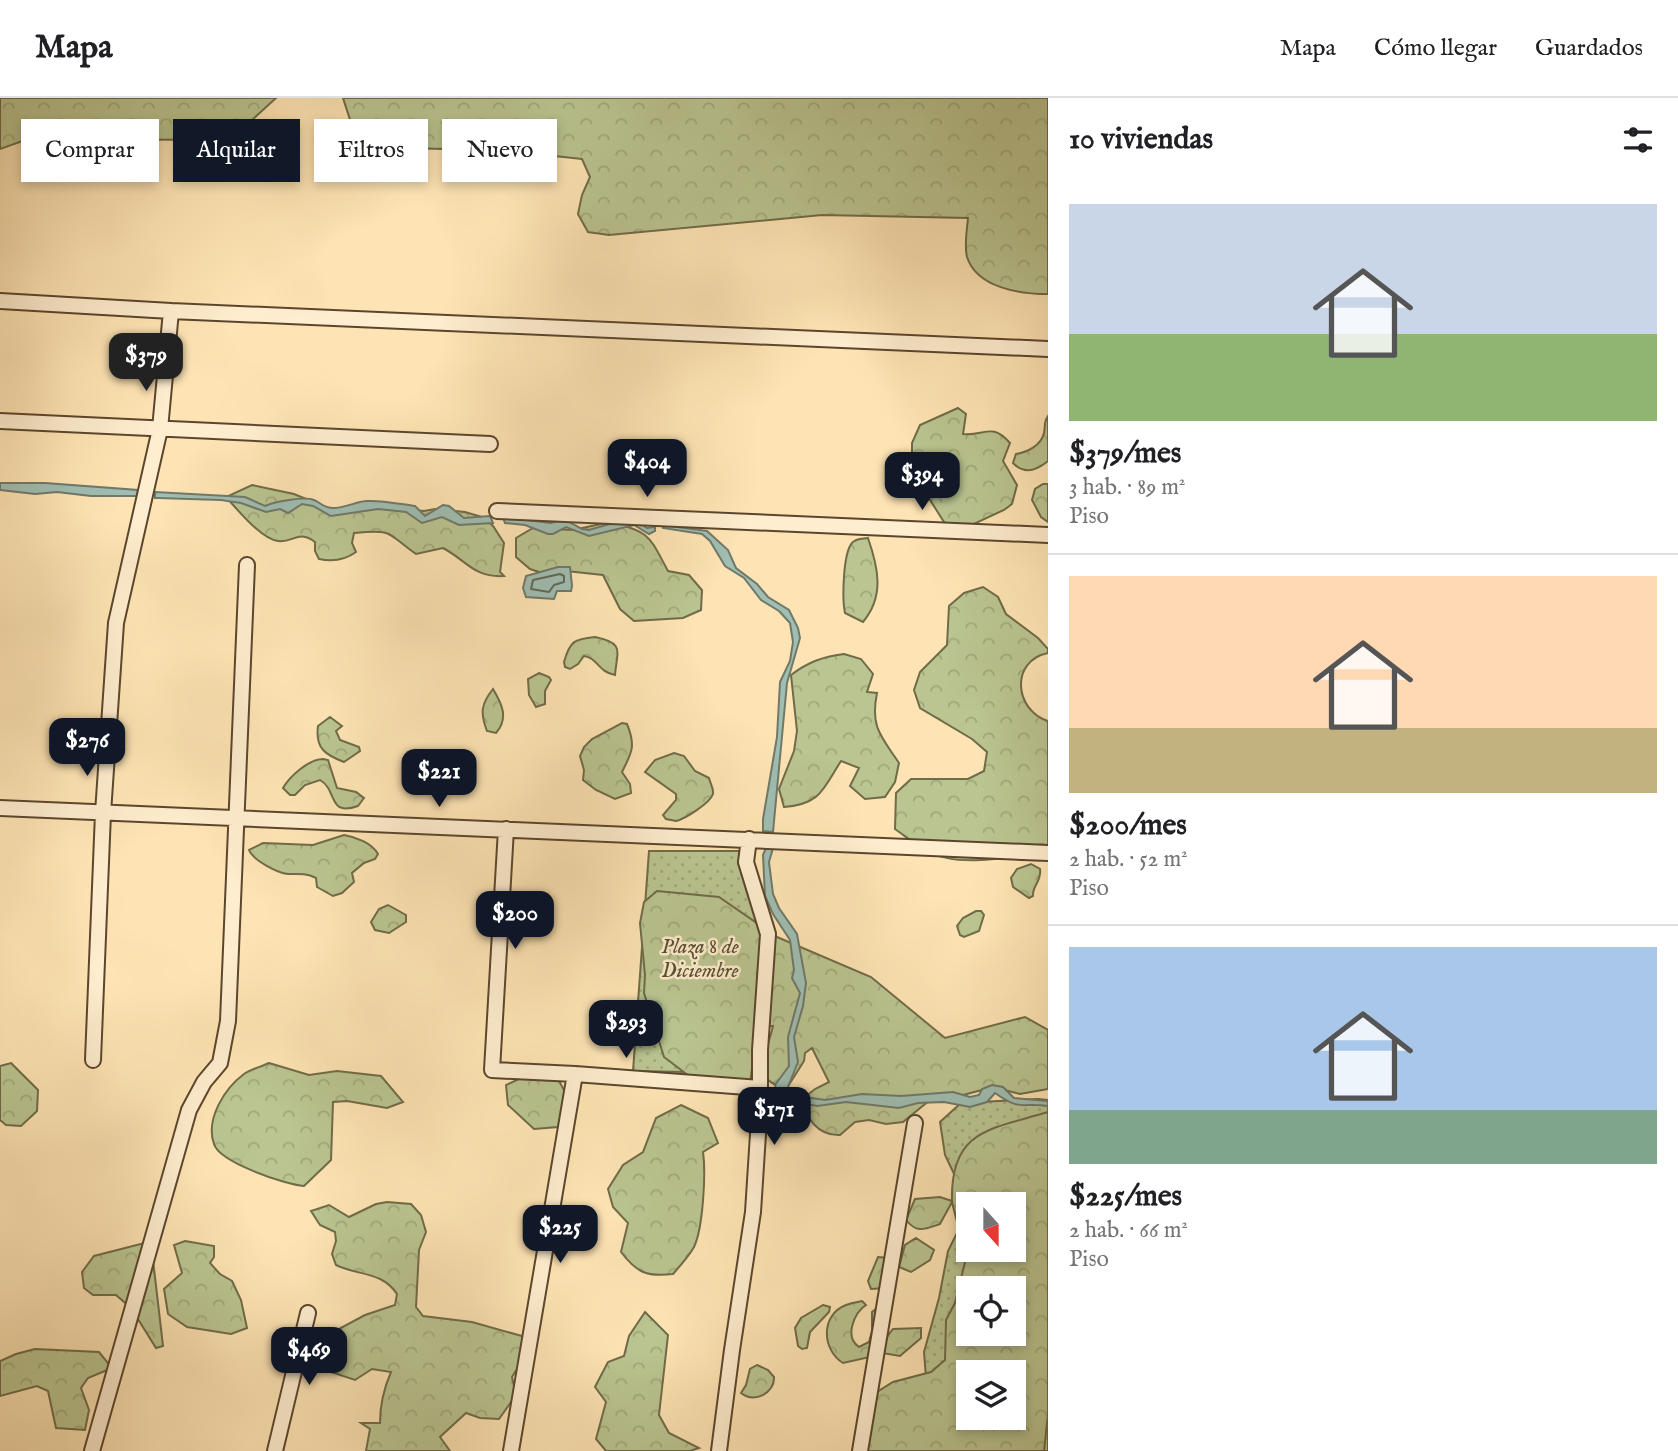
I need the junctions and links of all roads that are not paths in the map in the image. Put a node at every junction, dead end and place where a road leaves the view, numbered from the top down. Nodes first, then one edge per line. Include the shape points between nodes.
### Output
1 (0, 301) edge
2 (171, 311) junction
3 (1048, 349) edge
4 (0, 421) edge
5 (160, 429) junction
6 (490, 444) dead end
7 (497, 511) dead end
8 (1048, 535) edge
9 (247, 565) dead end
10 (0, 808) edge
11 (103, 813) junction
12 (235, 818) junction
13 (506, 829) junction
14 (749, 839) junction
15 (1048, 853) edge
16 (93, 1060) dead end
17 (575, 1074) junction
18 (760, 1088) junction
19 (915, 1124) dead end
20 (308, 1313) dead end
21 (92, 1451) edge
22 (275, 1451) edge
23 (511, 1451) edge
24 (719, 1451) edge
25 (860, 1451) edge

1 - 2 street
2 - 3 street
2 - 5 street
4 - 5 street
5 - 6 street
5 - 11 street via 116,623
7 - 8 street
9 - 12 street
10 - 11 street
11 - 12 street
11 - 16 street
12 - 13 street
12 - 21 street via 228,1020 220,1063 189,1110
13 - 14 street
13 - 17 street via 492,1070
14 - 15 street
14 - 18 street via 746,862 768,934
17 - 18 street
17 - 23 street
18 - 24 street via 753,1212
19 - 25 street
20 - 22 street

